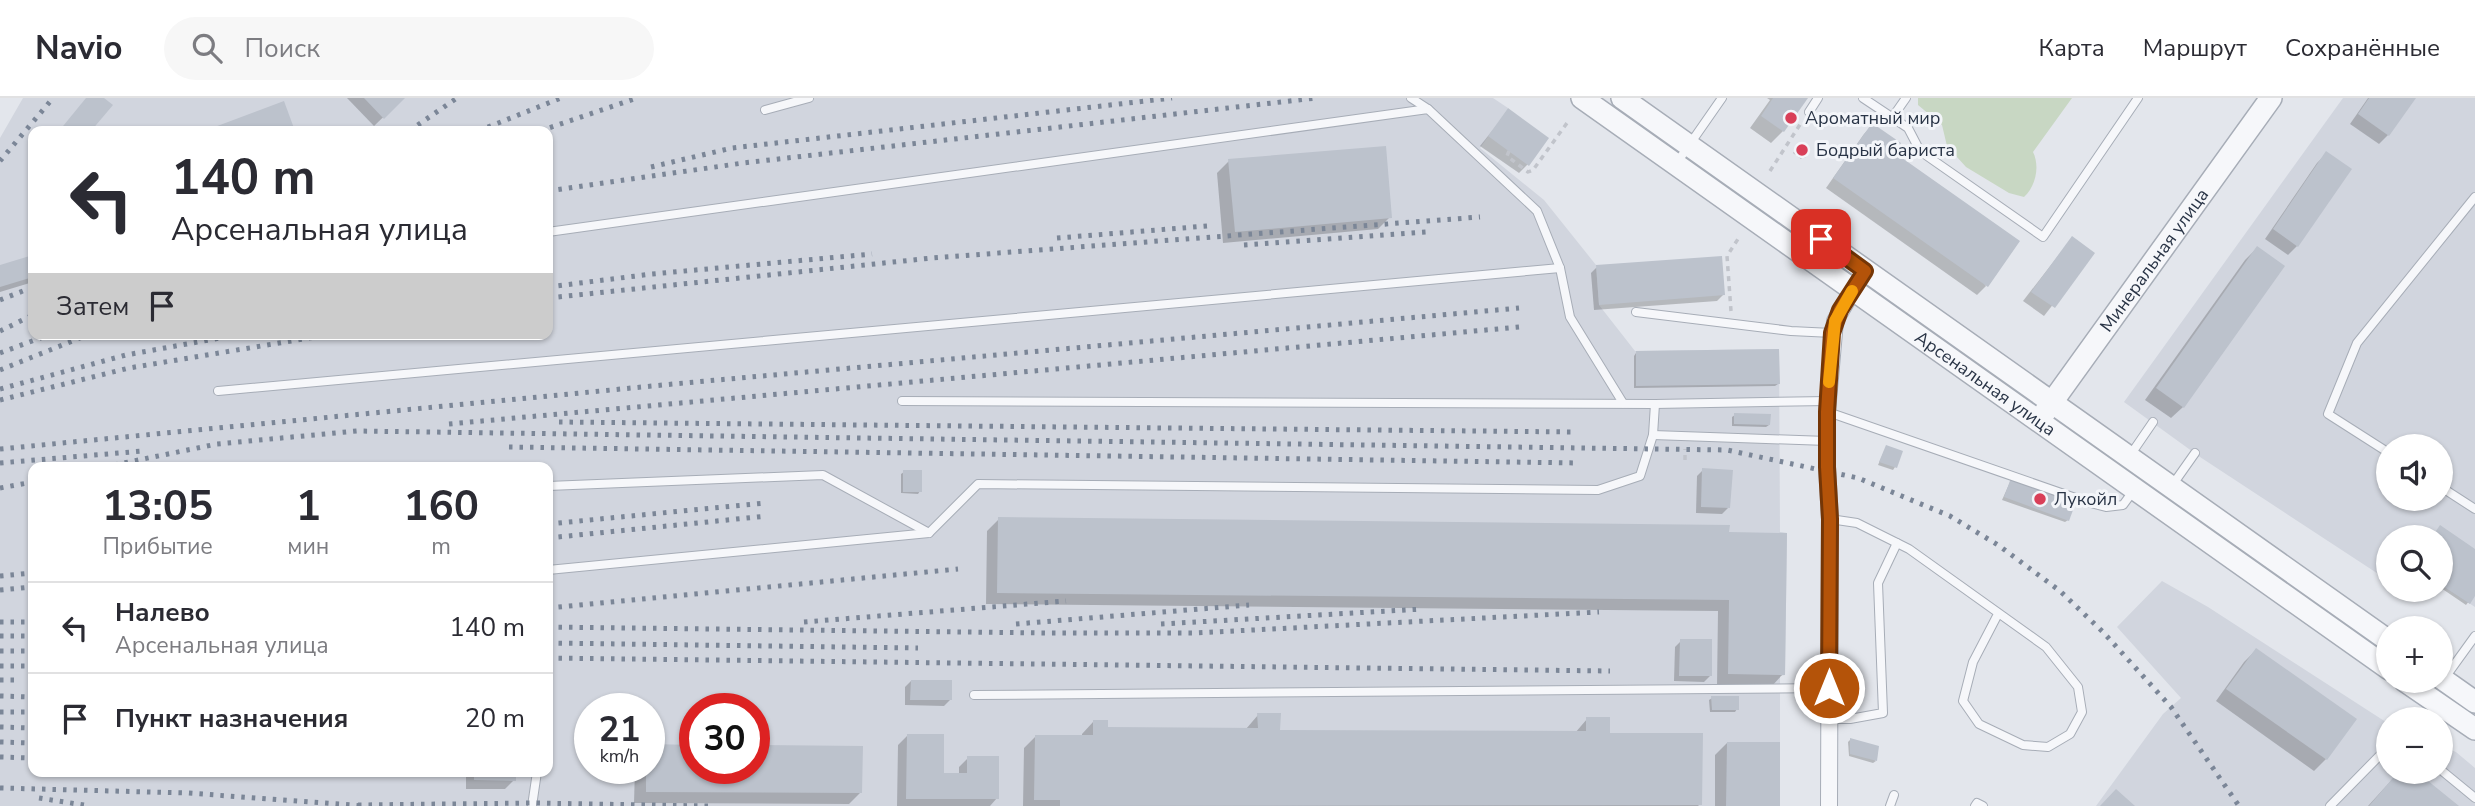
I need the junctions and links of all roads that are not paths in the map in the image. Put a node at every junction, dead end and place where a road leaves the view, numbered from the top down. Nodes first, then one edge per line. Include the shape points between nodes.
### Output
1 (809, 98) edge
2 (1411, 98) edge
3 (1582, 98) edge
4 (1622, 98) edge
5 (1722, 98) edge
6 (1818, 98) edge
7 (1863, 98) edge
8 (1906, 98) edge
9 (2138, 98) edge
10 (2271, 98) edge
11 (1428, 109) junction
12 (765, 110) dead end
13 (1809, 112) road end
14 (1892, 118) junction
15 (1689, 145) junction
16 (1676, 164) junction
17 (2475, 197) edge
18 (553, 231) edge
19 (1560, 268) junction
20 (1865, 271) junction
21 (1852, 290) junction
22 (1636, 312) dead end
23 (1832, 333) junction
24 (218, 391) dead end
25 (901, 401) dead end
26 (2052, 402) junction
27 (1623, 403) junction
28 (1655, 404) junction
29 (1827, 407) junction
30 (2038, 422) junction
31 (2153, 422) dead end
32 (1653, 435) junction
33 (1827, 441) junction
34 (2376, 445) edge
35 (2195, 453) dead end
36 (2129, 457) junction
37 (553, 486) edge
38 (2171, 487) junction
39 (2134, 490) junction
40 (2453, 495) edge
41 (2157, 506) junction
42 (2475, 509) edge
43 (1830, 519) junction
44 (929, 533) junction
45 (1897, 543) junction
46 (553, 570) edge
47 (1998, 614) junction
48 (2376, 632) edge
49 (2475, 636) edge
50 (2376, 660) edge
51 (2453, 665) edge
52 (2453, 687) edge
53 (1829, 688) junction
54 (2423, 693) edge
55 (2433, 693) edge
56 (974, 695) dead end
57 (2430, 698) junction
58 (2475, 702) edge
59 (1829, 719) junction
60 (2475, 729) edge
61 (2376, 759) edge
62 (536, 777) edge
63 (2453, 780) edge
64 (1894, 794) dead end
65 (2475, 798) edge
66 (532, 806) edge
67 (1829, 806) edge
68 (1890, 806) edge
69 (1975, 806) edge
70 (1983, 806) edge
71 (2330, 806) edge

1 - 12 lane
2 - 11 lane
3 - 16 street, Арсенальная улица
4 - 15 street, Арсенальная улица
5 - 15 lane
6 - 13 lane
7 - 14 lane
8 - 14 lane
9 - 14 lane via 2043,237 1920,151 1908,128
10 - 26 street, Минеральная улица
11 - 18 lane
11 - 19 lane via 1537,211
15 - 16 lane
15 - 20 street, Арсенальная улица
16 - 21 street, Арсенальная улица
17 - 34 lane via 2357,342 2328,414
19 - 24 lane
19 - 27 lane via 1570,317
20 - 21 street
20 - 26 street, Арсенальная улица
21 - 23 street
21 - 30 street, Арсенальная улица
22 - 23 lane
23 - 29 street
25 - 27 lane
26 - 30 street, Минеральная улица
26 - 36 street, Арсенальная улица
27 - 28 lane
28 - 29 lane
28 - 32 lane
29 - 33 street
29 - 39 lane via 2087,502 2123,505
30 - 39 street, Арсенальная улица
31 - 36 lane
32 - 33 lane
32 - 44 lane via 1640,477 1598,490 978,484
33 - 43 street
35 - 38 lane
36 - 38 street, Арсенальная улица
37 - 44 lane via 823,475
38 - 41 lane
38 - 48 street, Арсенальная улица
39 - 41 street, Арсенальная улица
40 - 42 lane
41 - 50 street, Арсенальная улица
43 - 45 lane via 1857,523
43 - 53 street
44 - 46 lane
45 - 47 lane
45 - 59 lane via 1878,583 1883,713
47 - 47 lane via 1973,662 1963,701 1979,724 2023,745 2048,747 2070,734 2082,712 2078,687 2046,647
49 - 51 lane
52 - 58 street
53 - 56 lane
53 - 59 street
54 - 57 street
55 - 57 lane
57 - 60 street
59 - 67 street
61 - 71 lane
62 - 66 lane
63 - 65 lane
64 - 68 lane
69 - 70 lane

